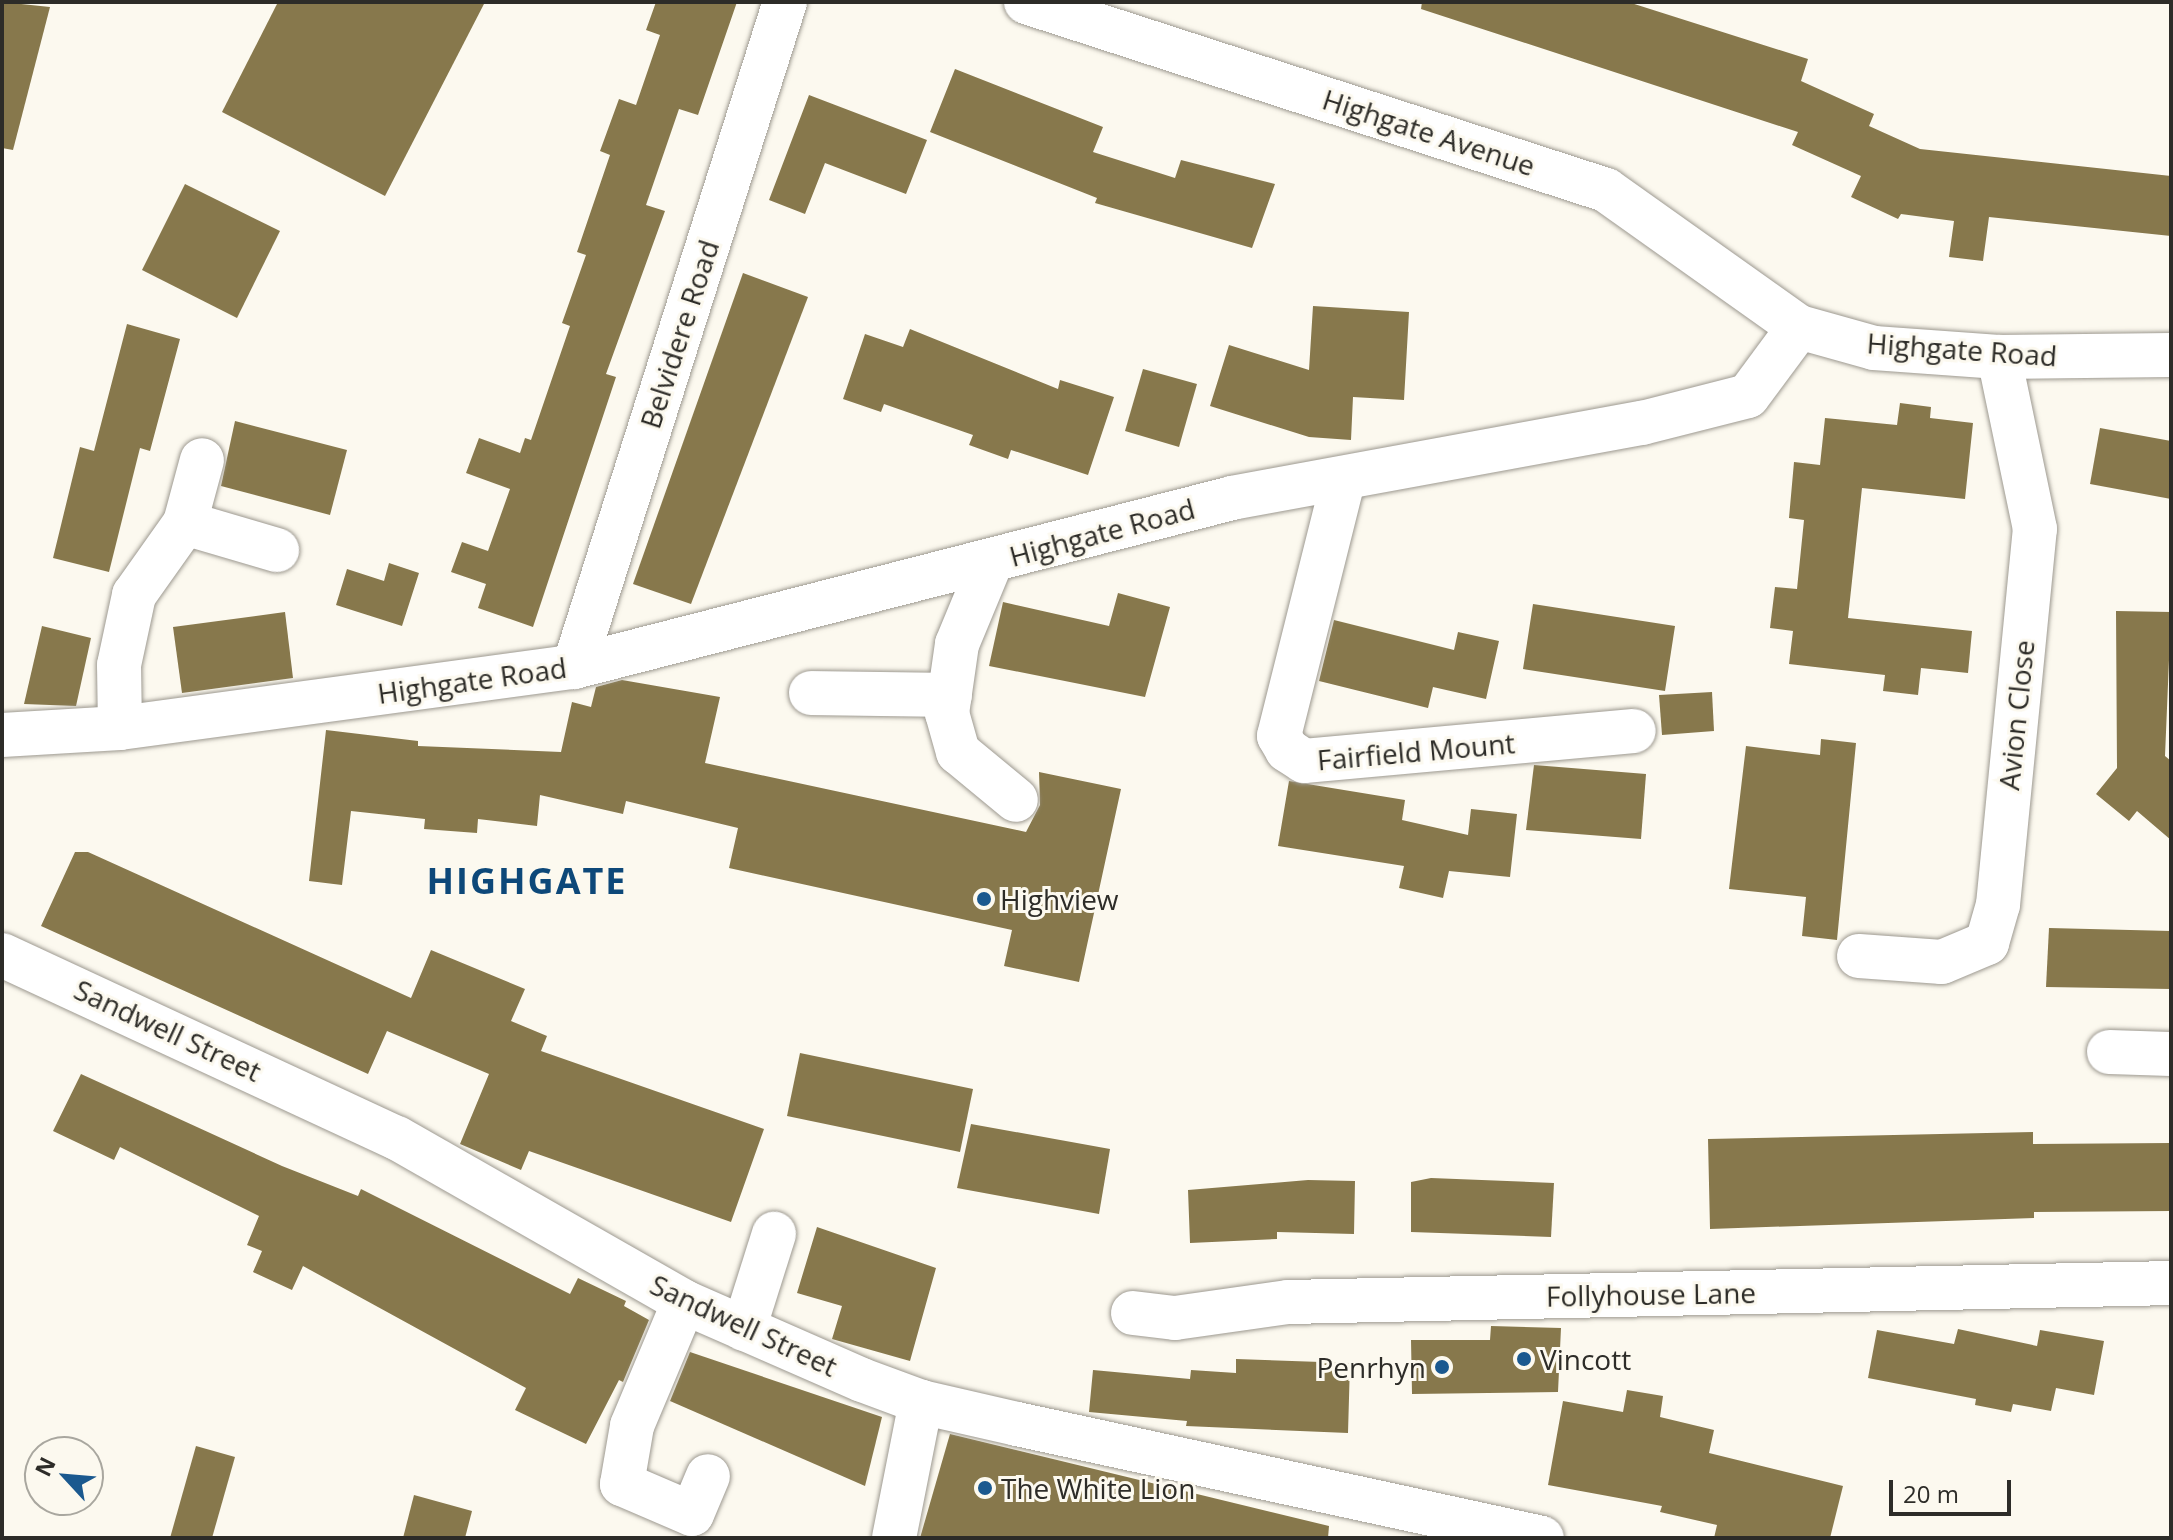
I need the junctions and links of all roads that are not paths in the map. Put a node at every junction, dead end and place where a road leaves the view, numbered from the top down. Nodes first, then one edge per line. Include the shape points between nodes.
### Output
1 (785, 2) edge
2 (1026, 2) edge
3 (1799, 327) junction
4 (2171, 355) edge
5 (1999, 357) junction
6 (202, 460) dead end
7 (1343, 481) junction
8 (185, 523) junction
9 (277, 550) dead end
10 (991, 562) junction
11 (574, 667) junction
12 (811, 693) dead end
13 (950, 695) junction
14 (120, 728) junction
15 (1634, 731) dead end
16 (2, 735) edge
17 (1016, 800) dead end
18 (2, 955) edge
19 (1859, 956) dead end
20 (2109, 1052) dead end
21 (2171, 1054) edge
22 (774, 1234) dead end
23 (2171, 1283) edge
24 (684, 1302) junction
25 (1133, 1313) dead end
26 (744, 1329) junction
27 (921, 1402) junction
28 (708, 1476) dead end
29 (894, 1538) edge
30 (1542, 1538) edge

1 - 11 street, Belvidere Road
2 - 3 street, Highgate Avenue via 1606,190
3 - 5 street, Highgate Road via 1874,348
3 - 7 street, Highgate Road via 1748,396 1642,423
4 - 5 street, Highgate Road
5 - 19 street, Avion Close via 2035,529 1998,905 1987,943 1942,962
6 - 8 street
7 - 10 street, Highgate Road via 1232,498
7 - 15 street, Fairfield Mount via 1279,736 1287,750 1304,761
8 - 9 street
8 - 14 street via 134,595 119,665
10 - 11 street, Highgate Road
10 - 13 street via 957,644
11 - 14 street, Highgate Road
12 - 13 street
13 - 17 street via 947,713 958,752
14 - 16 street, Highgate Road
18 - 24 street, Sandwell Street via 397,1138
20 - 21 street
22 - 26 street
23 - 25 street, Follyhouse Lane via 1288,1302 1175,1318
24 - 26 street, Sandwell Street
24 - 28 street via 632,1426 622,1484 692,1514
26 - 27 street, Sandwell Street
27 - 29 street
27 - 30 street, Sandwell Street

